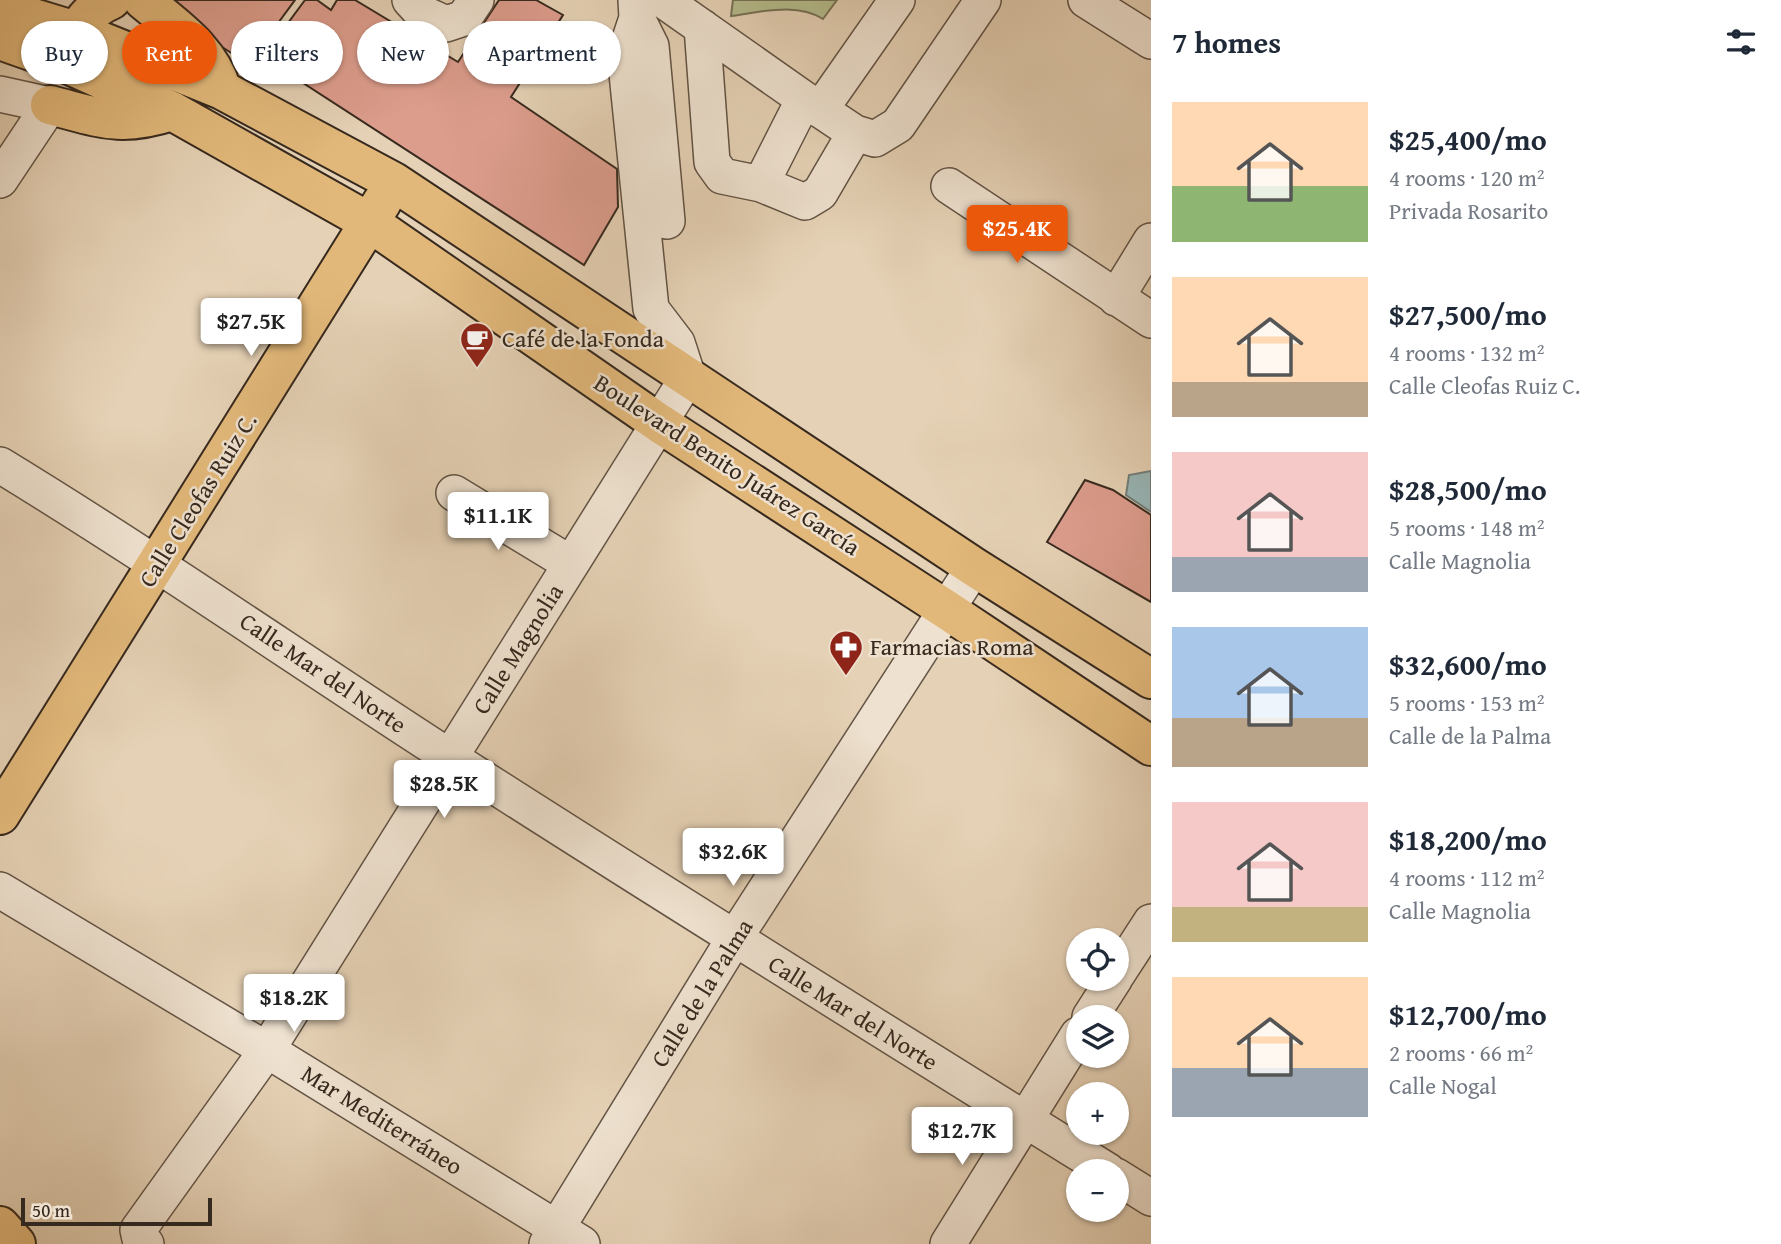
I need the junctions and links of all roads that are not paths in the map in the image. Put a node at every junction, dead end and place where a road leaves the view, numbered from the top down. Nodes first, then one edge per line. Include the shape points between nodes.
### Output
1 (111, 0) edge
2 (143, 0) edge
3 (410, 0) edge
4 (476, 0) edge
5 (897, 0) edge
6 (983, 0) edge
7 (1086, 0) edge
8 (645, 6) edge
9 (0, 8) edge
10 (24, 21) edge
11 (87, 21) edge
12 (702, 27) junction
13 (0, 40) edge
14 (1151, 41) edge
15 (21, 42) edge
16 (108, 57) edge
17 (108, 70) edge
18 (222, 90) junction
19 (0, 94) edge
20 (50, 105) junction
21 (812, 105) junction
22 (172, 111) junction
23 (855, 133) junction
24 (0, 180) edge
25 (394, 182) junction
26 (761, 184) junction
27 (949, 186) dead end
28 (369, 222) junction
29 (1151, 241) edge
30 (1115, 298) junction
31 (1151, 320) edge
32 (688, 377) junction
33 (659, 424) junction
34 (0, 465) edge
35 (454, 493) dead end
36 (159, 564) junction
37 (571, 565) junction
38 (974, 567) junction
39 (947, 610) junction
40 (1151, 679) edge
41 (1151, 747) edge
42 (450, 757) junction
43 (0, 815) edge
44 (0, 890) edge
45 (1151, 922) edge
46 (734, 939) junction
47 (1129, 957) edge
48 (267, 1050) junction
49 (1066, 1054) edge
50 (1024, 1119) junction
51 (1089, 1159) edge
52 (1129, 1184) edge
53 (1151, 1198) edge
54 (0, 1226) edge
55 (142, 1239) edge
56 (562, 1239) edge
57 (16, 1244) edge
58 (948, 1244) edge

1 - 11 main road via 94,9
2 - 18 main road via 192,40 212,64
3 - 4 street via 422,13 446,24 464,18
5 - 21 street
6 - 23 street via 898,125 875,139
7 - 14 street
8 - 12 street
8 - 32 street via 625,54 651,309 677,343
9 - 10 main road, Boulevard Benito Juárez García
12 - 21 street
12 - 26 street via 712,162 722,176
13 - 15 main road, Boulevard Benito Juárez García
16 - 18 main road, Boulevard Benito Juárez García
17 - 22 main road, Boulevard Benito Juárez García
18 - 25 main road, Boulevard Benito Juárez García
19 - 20 street
20 - 22 main road via 115,122 140,121
20 - 24 street
21 - 23 street
21 - 26 street
22 - 28 main road, Boulevard Benito Juárez García
23 - 26 street via 811,201 801,202
25 - 28 main road, Calle Cleofas Ruiz C.
25 - 32 main road, Boulevard Benito Juárez García
27 - 30 street
28 - 33 main road, Boulevard Benito Juárez García
28 - 36 main road, Calle Cleofas Ruiz C.
29 - 30 street
30 - 31 street
32 - 33 street, Calle Magnolia
32 - 38 main road, Boulevard Benito Juárez García
33 - 37 street, Calle Magnolia
33 - 39 main road, Boulevard Benito Juárez García
34 - 36 street, Calle Mar del Norte
35 - 37 street
36 - 42 street, Calle Mar del Norte
36 - 43 main road, Calle Cleofas Ruiz C.
37 - 42 street, Calle Magnolia
38 - 39 street, Calle de la Palma
38 - 40 main road, Boulevard Benito Juárez García
39 - 41 main road, Boulevard Benito Juárez García
39 - 46 street, Calle de la Palma
42 - 46 street, Calle Mar del Norte
42 - 48 street, Calle Magnolia
44 - 48 street, Mar Mediterráneo
45 - 47 street
46 - 50 street, Calle Mar del Norte
46 - 56 street, Calle de la Palma
48 - 55 street, Calle Magnolia
48 - 56 street, Mar Mediterráneo
49 - 50 street
50 - 51 street, Calle Mar del Norte
50 - 58 street
52 - 53 street
54 - 57 main road

